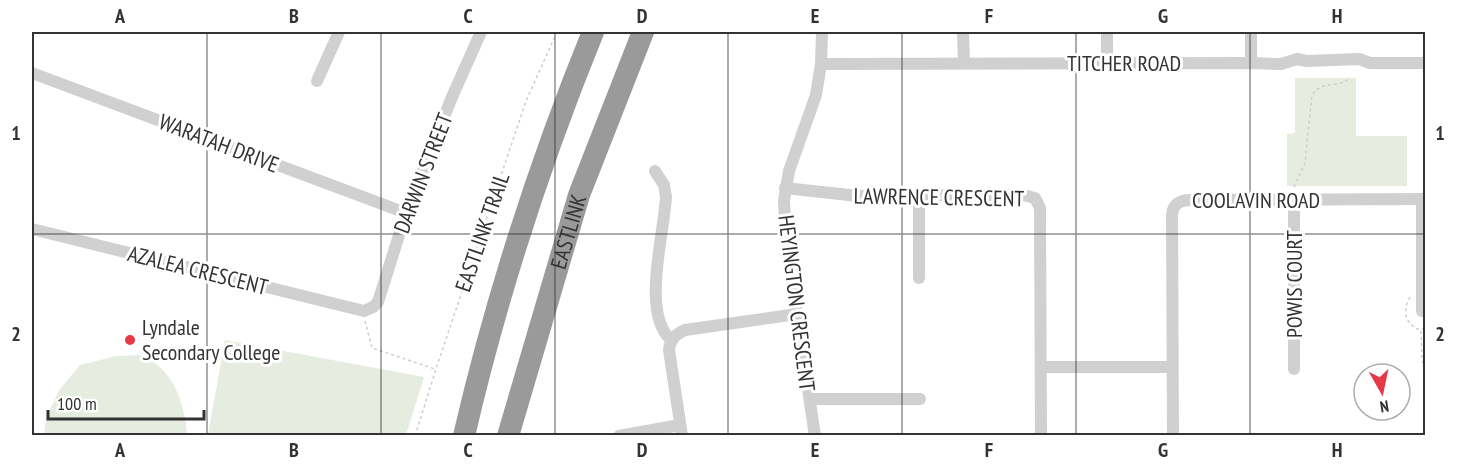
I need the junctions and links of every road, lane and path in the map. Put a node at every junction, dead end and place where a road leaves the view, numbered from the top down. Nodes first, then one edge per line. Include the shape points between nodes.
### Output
1 (339, 32) edge
2 (481, 32) edge
3 (557, 32) edge
4 (594, 32) edge
5 (643, 32) edge
6 (822, 32) edge
7 (963, 32) edge
8 (1107, 32) edge
9 (1251, 32) edge
10 (964, 63) junction
11 (1107, 63) junction
12 (1251, 63) junction
13 (1425, 63) edge
14 (820, 64) junction
15 (32, 73) edge
16 (1350, 77) dead end
17 (317, 81) dead end
18 (655, 171) dead end
19 (785, 189) junction
20 (1294, 193) junction
21 (919, 195) junction
22 (1424, 199) edge
23 (406, 213) junction
24 (32, 229) edge
25 (920, 278) dead end
26 (1422, 311) dead end
27 (797, 314) junction
28 (365, 317) junction
29 (1425, 329) edge
30 (671, 340) junction
31 (1041, 367) junction
32 (1172, 367) junction
33 (436, 369) junction
34 (1294, 369) dead end
35 (1425, 374) edge
36 (810, 399) junction
37 (920, 399) dead end
38 (681, 430) edge
39 (415, 435) edge
40 (464, 435) edge
41 (508, 435) edge
42 (619, 435) edge
43 (815, 435) edge
44 (1041, 435) edge
45 (1173, 435) edge

1 - 17 street
2 - 23 street, DARWIN STREET
3 - 33 path, EASTLINK TRAIL via 526,101
4 - 40 highway, EASTLINK via 523,226
5 - 41 highway, EASTLINK via 579,195
6 - 14 street, HEYINGTON CRESCENT
7 - 10 street
8 - 11 street
9 - 12 street
10 - 11 street, TITCHER ROAD
10 - 14 street, TITCHER ROAD
11 - 12 street, TITCHER ROAD
12 - 13 street, TITCHER ROAD via 1281,64 1296,59
14 - 19 street, HEYINGTON CRESCENT via 813,108
15 - 23 street, WARATAH DRIVE
16 - 20 path via 1322,86 1312,94 1305,164
18 - 30 street via 666,196 655,303 662,329
19 - 21 street, LAWRENCE CRESCENT via 858,196
19 - 27 street, HEYINGTON CRESCENT via 785,230
20 - 22 street, COOLAVIN ROAD
20 - 32 street, COOLAVIN ROAD via 1185,200 1174,207
20 - 34 street, POWIS COURT
21 - 25 street
21 - 31 street, LAWRENCE CRESCENT via 1023,195 1038,201
22 - 26 street
23 - 28 street, DARWIN STREET via 378,302
24 - 28 street, AZALEA CRESCENT
27 - 30 street via 685,330
27 - 36 street, HEYINGTON CRESCENT
28 - 33 path via 372,348
29 - 35 path via 1421,330
30 - 38 street
31 - 32 street
31 - 44 street, LAWRENCE CRESCENT
32 - 45 street, COOLAVIN ROAD
33 - 39 path, EASTLINK TRAIL
36 - 37 street
36 - 43 street, HEYINGTON CRESCENT
38 - 42 street

